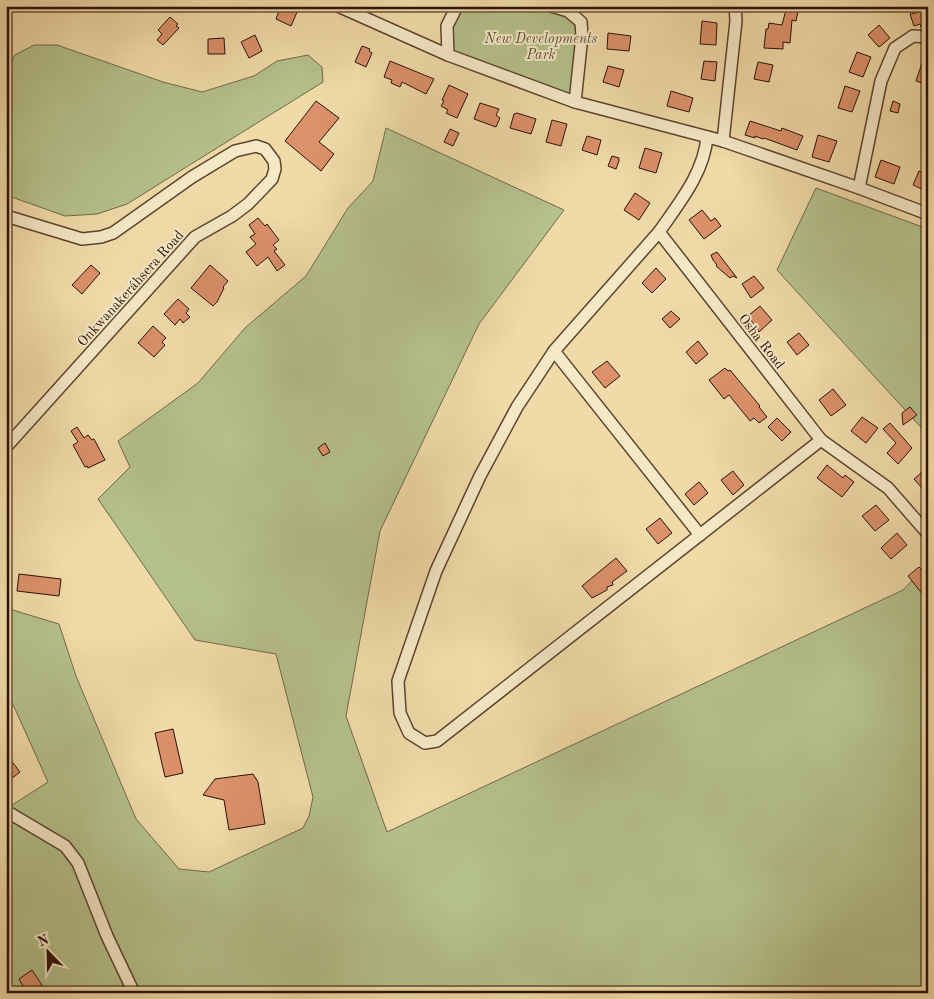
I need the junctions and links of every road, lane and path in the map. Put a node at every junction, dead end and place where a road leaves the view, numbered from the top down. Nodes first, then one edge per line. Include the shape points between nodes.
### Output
1 (338, 6) edge
2 (457, 6) edge
3 (551, 6) edge
4 (734, 6) edge
5 (928, 37) edge
6 (448, 54) junction
7 (575, 102) junction
8 (707, 137) junction
9 (723, 141) junction
10 (859, 188) junction
11 (928, 214) edge
12 (6, 216) edge
13 (659, 232) junction
14 (554, 351) junction
15 (821, 440) junction
16 (6, 447) edge
17 (928, 534) edge
18 (700, 535) junction
19 (6, 811) edge
20 (134, 993) edge

1 - 6 street
2 - 6 street via 447,26
3 - 7 street via 568,11 581,22
4 - 9 street via 736,21
5 - 10 street via 913,36 895,48 881,81
6 - 7 street
7 - 8 street
8 - 9 street
8 - 13 street via 706,152 689,189
9 - 10 street
10 - 11 street
12 - 16 street, Onkwanakeráhsera Road via 82,239 96,238 113,233 234,151 256,146 265,149 274,161 272,179 248,204 195,237
13 - 14 street
13 - 15 street, Osha Road
14 - 18 street
14 - 18 street via 485,467 436,571 398,681 400,713 409,733 425,744 437,741
15 - 17 street, Osha Road via 888,488
15 - 18 street
19 - 20 street via 65,846 78,863

